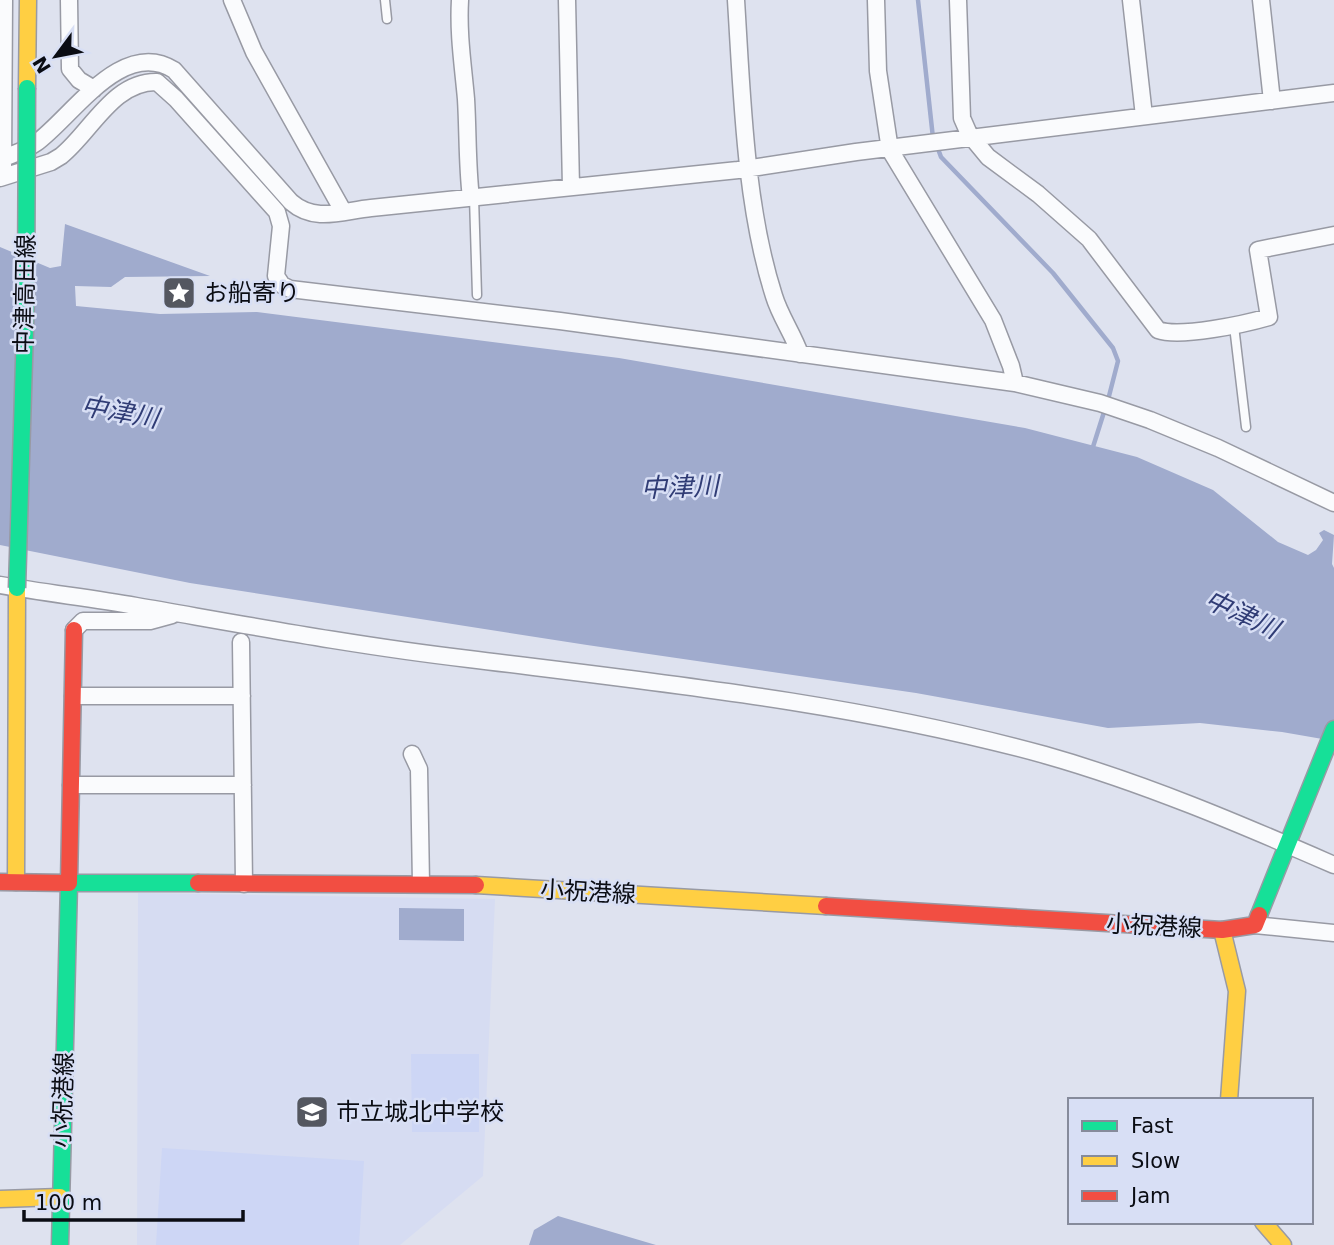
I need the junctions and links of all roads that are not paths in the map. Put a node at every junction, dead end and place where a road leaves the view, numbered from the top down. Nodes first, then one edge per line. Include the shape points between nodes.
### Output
1 (4, 0) edge
2 (28, 0) edge
3 (69, 0) edge
4 (232, 0) edge
5 (385, 0) edge
6 (460, 0) edge
7 (567, 0) edge
8 (736, 0) edge
9 (876, 0) edge
10 (958, 0) edge
11 (1131, 0) edge
12 (1261, 0) edge
13 (387, 19) dead end
14 (94, 89) junction
15 (1334, 93) edge
16 (1272, 101) junction
17 (1144, 116) junction
18 (971, 138) junction
19 (889, 148) junction
20 (2, 159) edge
21 (750, 168) junction
22 (2, 178) edge
23 (571, 187) junction
24 (473, 197) junction
25 (343, 211) junction
26 (1334, 236) edge
27 (477, 295) dead end
28 (1234, 326) junction
29 (800, 354) junction
30 (1015, 383) junction
31 (1246, 427) dead end
32 (1334, 503) edge
33 (0, 584) edge
34 (17, 588) junction
35 (178, 614) junction
36 (74, 630) joint
37 (241, 642) dead end
38 (73, 696) junction
39 (242, 696) junction
40 (1334, 729) edge
41 (412, 754) dead end
42 (71, 785) junction
43 (243, 785) junction
44 (1289, 841) junction
45 (1334, 865) edge
46 (8, 882) edge
47 (69, 884) junction
48 (244, 884) junction
49 (421, 884) junction
50 (1255, 925) junction
51 (1222, 930) junction
52 (1334, 933) edge
53 (1229, 1098) edge
54 (60, 1197) junction
55 (0, 1199) edge
56 (1265, 1224) edge
57 (60, 1245) edge
58 (1283, 1245) edge

1 - 20 street
2 - 34 main road, 中津高田線, bridge via 26,296
3 - 14 street via 70,69
4 - 25 street via 254,52
5 - 13 lane
6 - 24 street via 459,40
7 - 23 street
8 - 21 street
9 - 19 street via 878,71
10 - 18 street via 962,118
11 - 17 street
12 - 16 street
14 - 20 street via 38,142
14 - 25 street via 131,66 152,63 169,67 299,209 319,215
15 - 16 street
16 - 17 street
17 - 18 street
18 - 19 street
18 - 28 street via 993,162 1089,239 1158,330
19 - 21 street
19 - 30 street via 993,320
20 - 22 street
21 - 23 street
21 - 29 street via 757,228 773,292
22 - 29 street via 61,156 124,91 157,82 277,212 281,226 276,276 290,289
23 - 24 street
24 - 25 street
24 - 27 lane
26 - 28 street via 1258,250 1269,317
28 - 31 lane
29 - 30 street
30 - 32 street via 1150,420
33 - 34 street
34 - 35 street
34 - 46 main road, 中津高田線
35 - 36 street via 150,621 83,621
35 - 44 street via 463,659 745,693 878,717 1067,762
36 - 38 main road
37 - 39 street
38 - 39 street
38 - 42 main road
39 - 43 street
40 - 44 main road
41 - 49 street via 419,769
42 - 43 street
42 - 47 main road
43 - 48 street
44 - 45 street
44 - 50 main road
46 - 47 main road
47 - 48 main road, 小祝港線
47 - 54 main road, 小祝港線
48 - 49 main road, 小祝港線
49 - 51 main road, 小祝港線
50 - 51 main road, 小祝港線
50 - 52 street
51 - 53 main road via 1237,990
54 - 55 main road
54 - 57 main road, 小祝港線
56 - 58 main road

